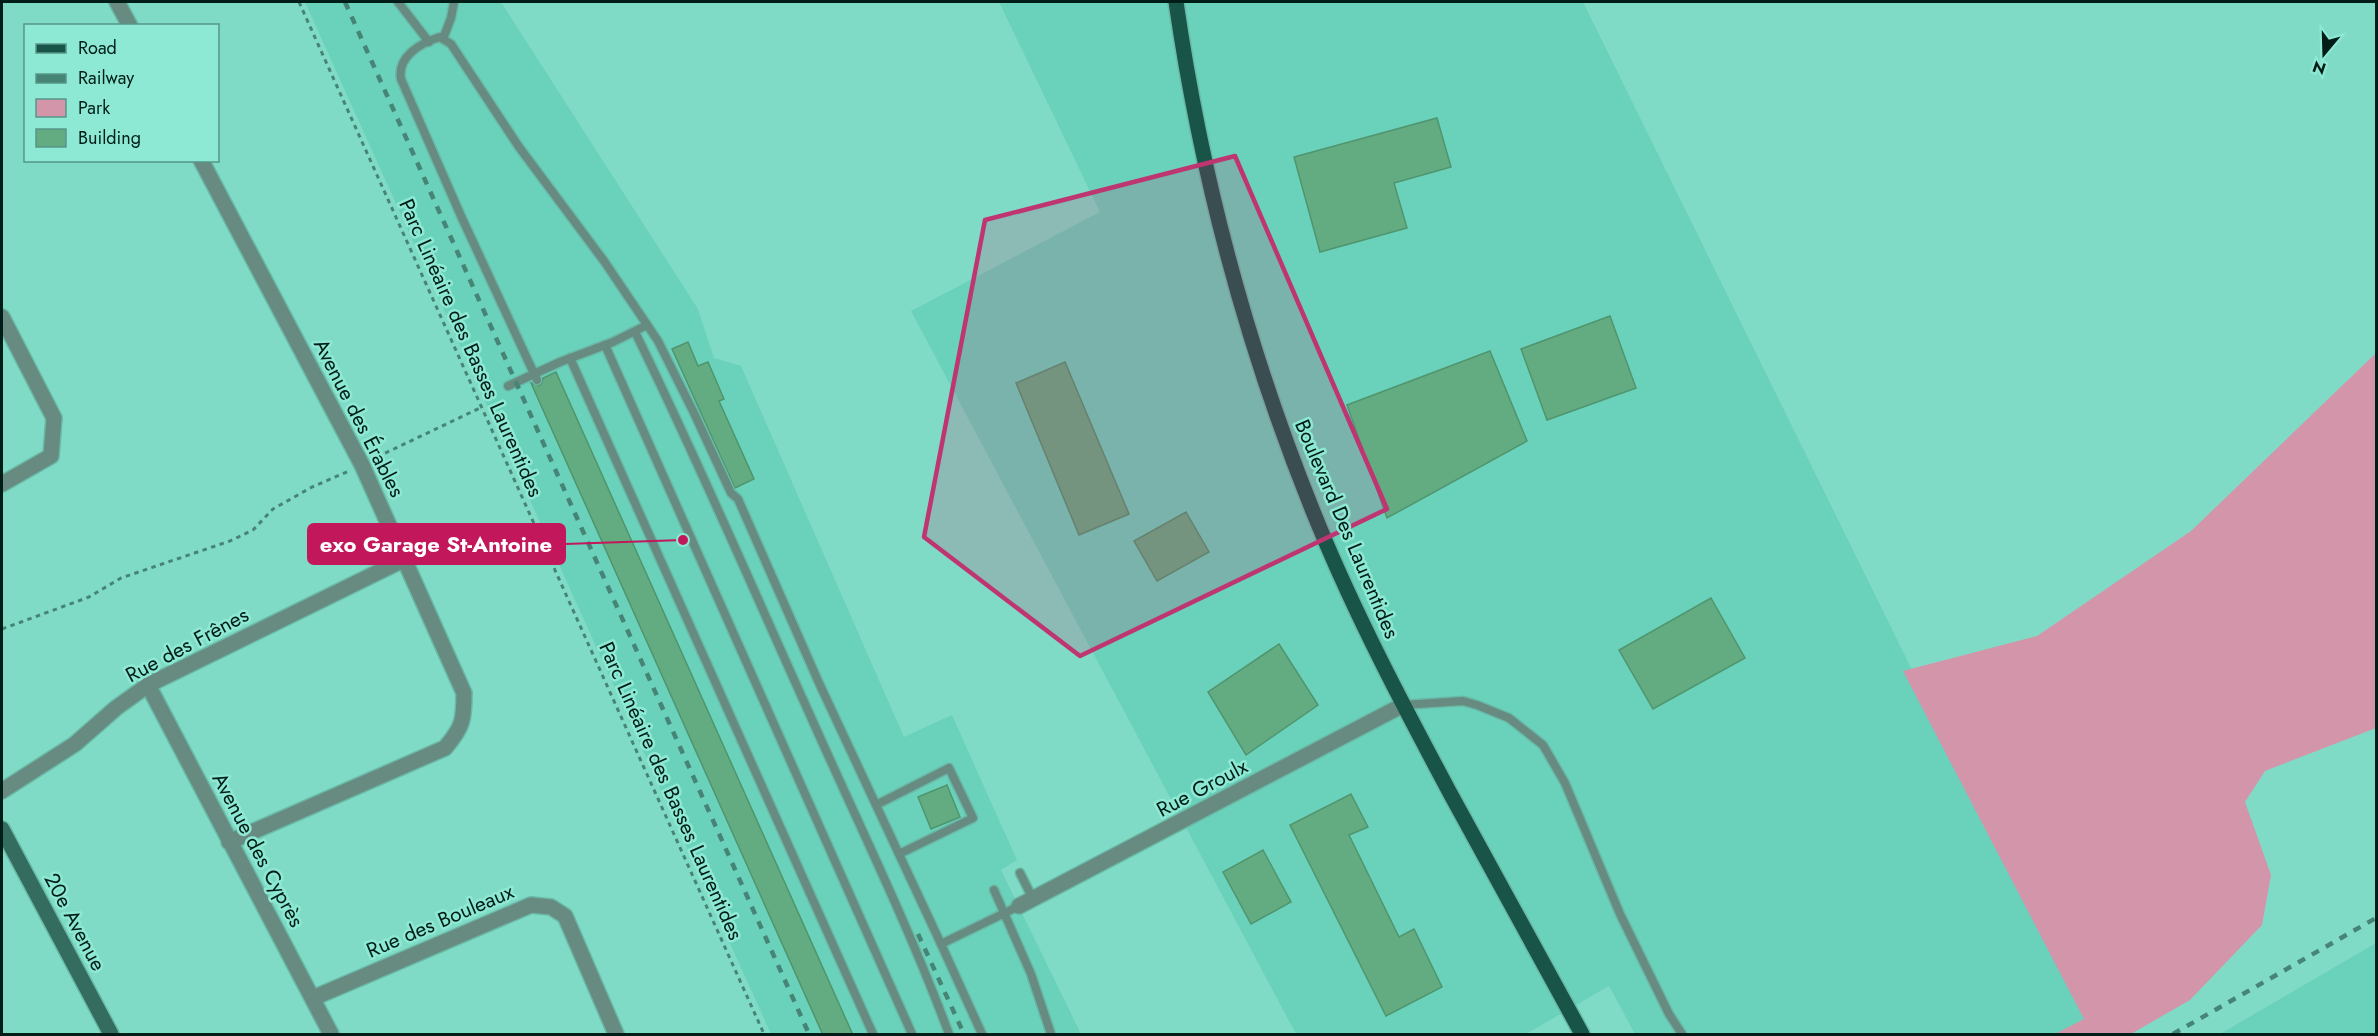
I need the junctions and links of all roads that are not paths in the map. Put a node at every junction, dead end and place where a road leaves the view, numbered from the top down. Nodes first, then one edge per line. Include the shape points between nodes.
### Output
1 (117, 2) edge
2 (398, 2) edge
3 (454, 2) edge
4 (1176, 2) edge
5 (129, 24) edge
6 (443, 39) junction
7 (429, 42) junction
8 (202, 162) edge
9 (2, 317) edge
10 (647, 325) junction
11 (635, 332) junction
12 (605, 345) junction
13 (570, 358) junction
14 (536, 377) junction
15 (508, 386) dead end
16 (2, 484) edge
17 (405, 559) junction
18 (148, 685) junction
19 (1403, 705) junction
20 (2, 791) edge
21 (876, 805) junction
22 (2, 829) edge
23 (229, 842) junction
24 (899, 854) junction
25 (1020, 873) dead end
26 (994, 890) dead end
27 (1026, 903) junction
28 (1005, 913) junction
29 (941, 944) junction
30 (312, 998) junction
31 (111, 1035) edge
32 (331, 1035) edge
33 (616, 1035) edge
34 (873, 1035) edge
35 (912, 1035) edge
36 (950, 1035) edge
37 (982, 1035) edge
38 (1051, 1035) edge
39 (1582, 1035) edge
40 (1682, 1035) edge

1 - 5 street
2 - 7 lane
3 - 6 lane
4 - 19 main road, Boulevard Des Laurentides via 1217,212 1269,393 1320,528
6 - 7 lane
6 - 10 lane via 451,44 519,147
7 - 14 lane via 405,58 399,70 401,79
8 - 17 street, Avenue des Érables via 367,462
9 - 16 street via 54,418 51,456
10 - 11 lane
10 - 21 lane via 731,493 738,499
11 - 12 lane
11 - 36 lane
12 - 13 lane
12 - 35 lane
13 - 14 lane
13 - 34 lane
14 - 15 lane
17 - 18 street, Rue des Frênes
17 - 23 street, Avenue des Érables via 464,693 459,732 445,748
18 - 20 street, Rue des Frênes via 75,744
18 - 23 street, Avenue des Cyprès
19 - 27 street, Rue Groulx
19 - 39 main road, Boulevard Des Laurentides
19 - 40 lane via 1463,701 1477,705 1509,718 1543,745 1565,783 1620,914
21 - 24 lane
21 - 24 lane via 949,768 973,818
22 - 31 street, 20e Avenue
23 - 30 street, Avenue des Cyprès
24 - 29 lane
25 - 27 lane
26 - 28 lane
27 - 28 lane
28 - 29 lane
28 - 38 lane
29 - 37 lane
30 - 32 street, Avenue des Cyprès
30 - 33 street, Rue des Bouleaux via 531,905 551,907 566,916

